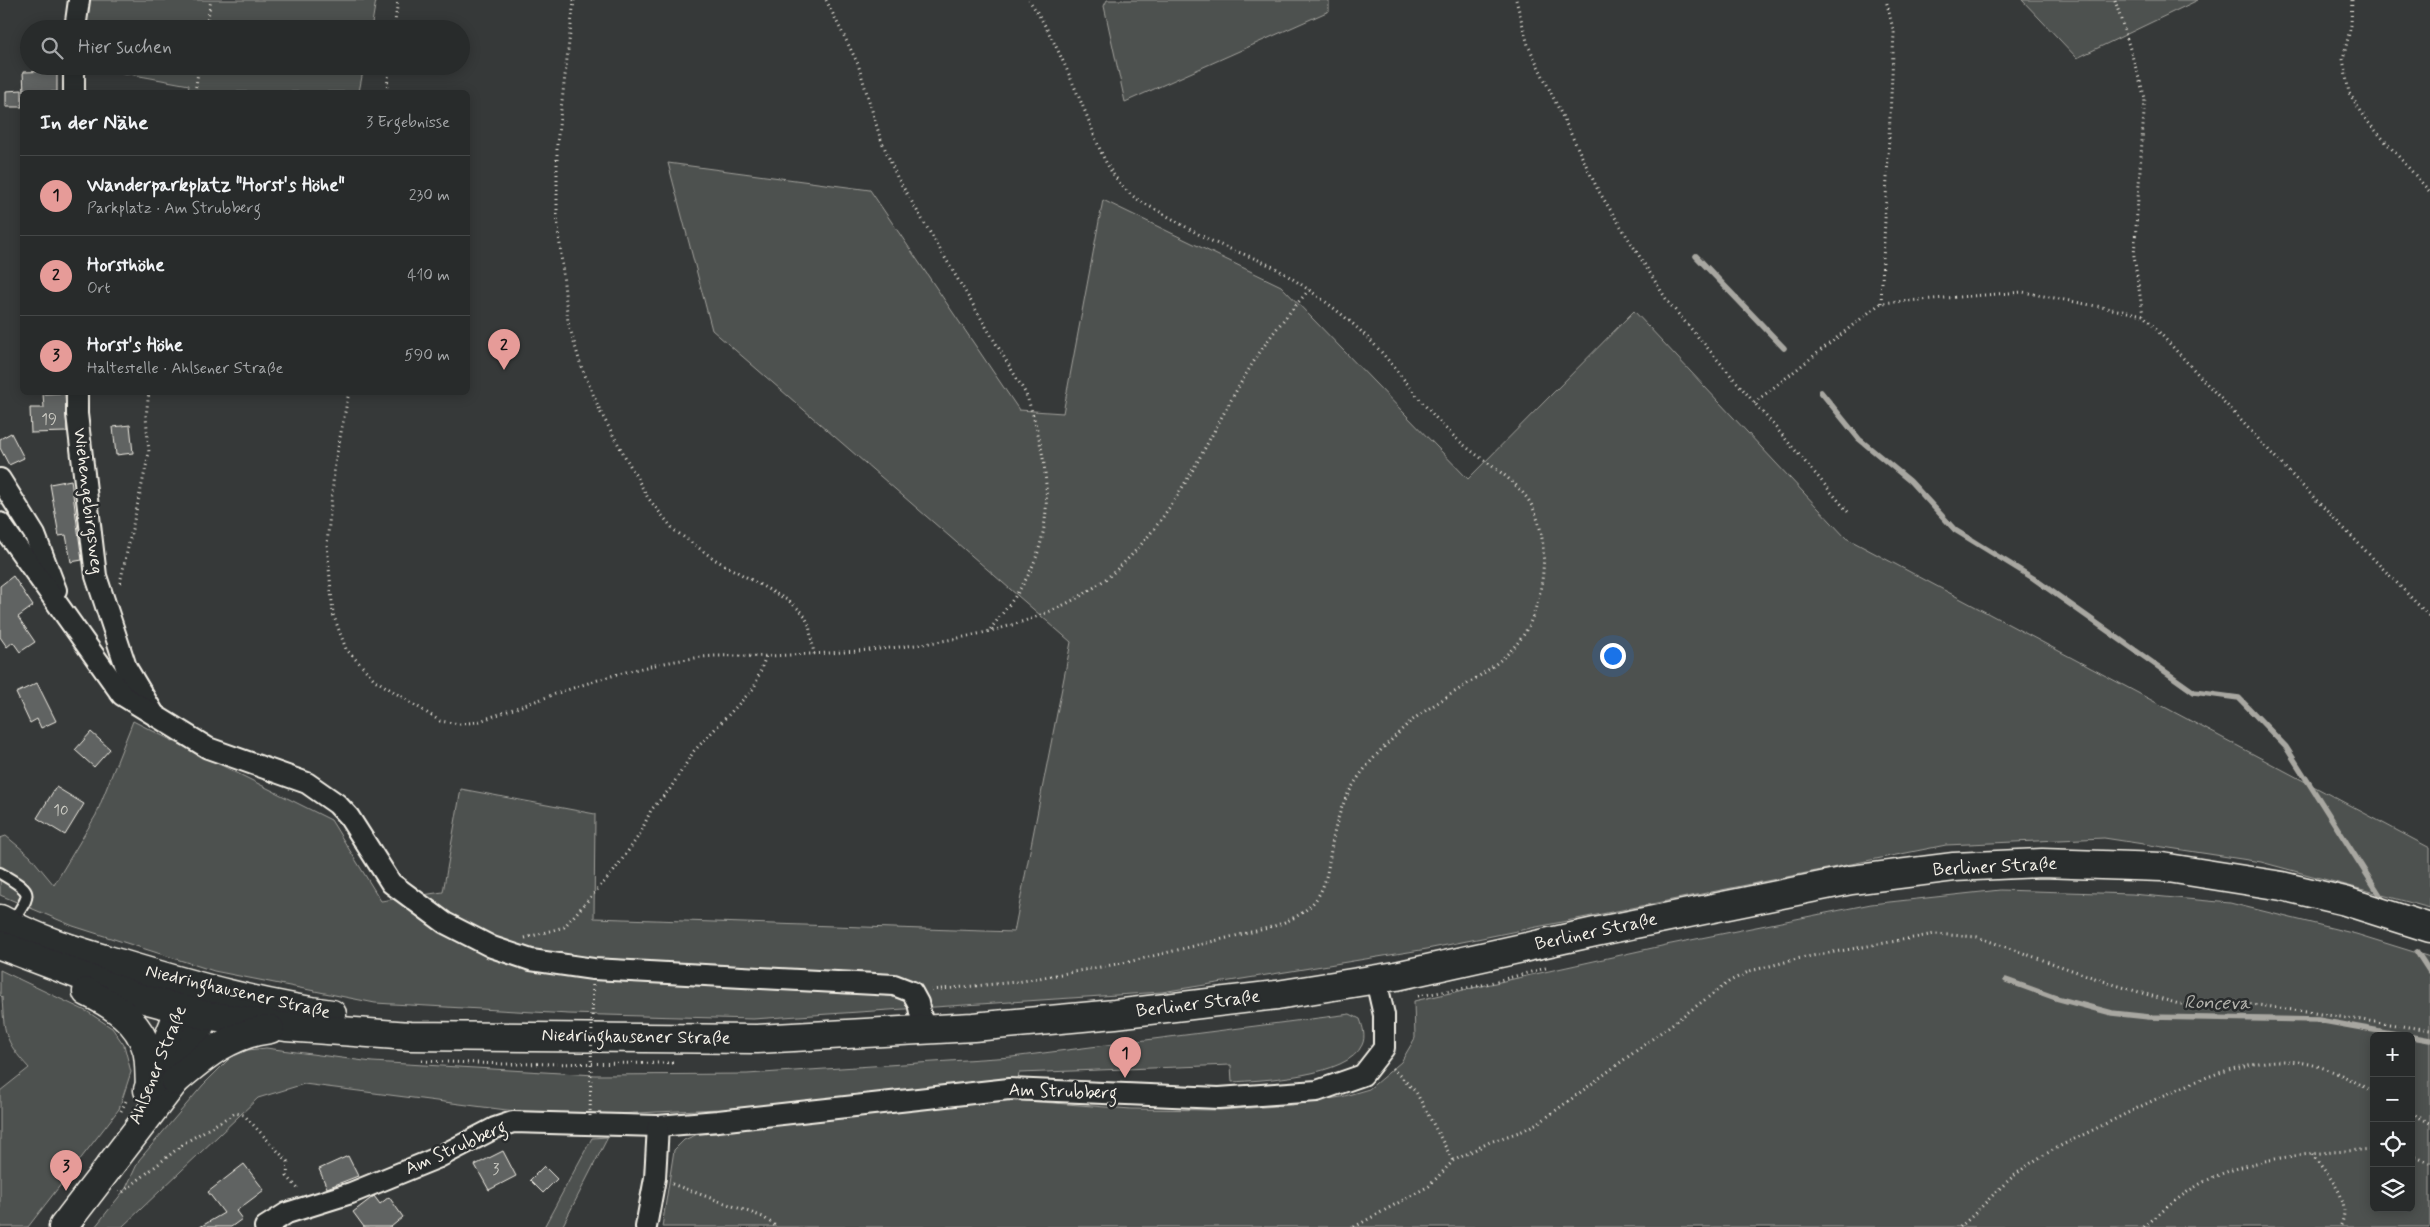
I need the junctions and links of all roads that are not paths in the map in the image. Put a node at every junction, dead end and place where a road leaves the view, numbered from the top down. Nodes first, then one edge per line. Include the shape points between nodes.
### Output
1 (78, 0) edge
2 (76, 20) edge
3 (74, 75) edge
4 (74, 90) edge
5 (77, 395) edge
6 (0, 479) edge
7 (0, 523) edge
8 (60, 608) junction
9 (156, 718) junction
10 (0, 874) edge
11 (2430, 928) edge
12 (4, 934) edge
13 (1379, 991) junction
14 (197, 1000) junction
15 (286, 1027) junction
16 (924, 1031) junction
17 (484, 1035) junction
18 (757, 1038) joint
19 (151, 1088) junction
20 (658, 1126) junction
21 (63, 1227) edge
22 (265, 1227) edge
23 (646, 1227) edge

1 - 2 street
3 - 4 street
5 - 9 street, Wiehengebirgsweg via 96,576 126,667
6 - 8 street via 35,535 55,584
7 - 8 street
8 - 9 street via 122,695
9 - 16 street via 208,748 307,783 337,804 349,817 392,883 445,923 492,947 531,960 594,969 894,985 912,992
10 - 12 lane via 22,886 27,902
11 - 13 main road, Berliner Straße via 2345,901 2224,875 2109,864 2003,864 1851,880 1595,932
12 - 14 main road, Niedringhausener Straße via 96,982
12 - 19 main road via 113,1005 132,1022 147,1049
13 - 16 main road, Berliner Straße via 1277,995
13 - 20 street, Am Strubberg via 1384,1014 1384,1048 1377,1060 1363,1075 1317,1090 1219,1098 1009,1089
14 - 15 main road, Niedringhausener Straße
14 - 17 main road, Niedringhausener Straße via 317,1012
14 - 19 main road, Ahlsener Straße
15 - 17 main road, Niedringhausener Straße via 410,1036
15 - 19 main road via 256,1030 216,1048
16 - 18 main road, Berliner Straße
17 - 18 main road, Niedringhausener Straße
19 - 21 main road, Ahlsener Straße via 126,1144
20 - 22 street, Am Strubberg via 513,1122 360,1190 287,1213
20 - 23 street via 655,1178

